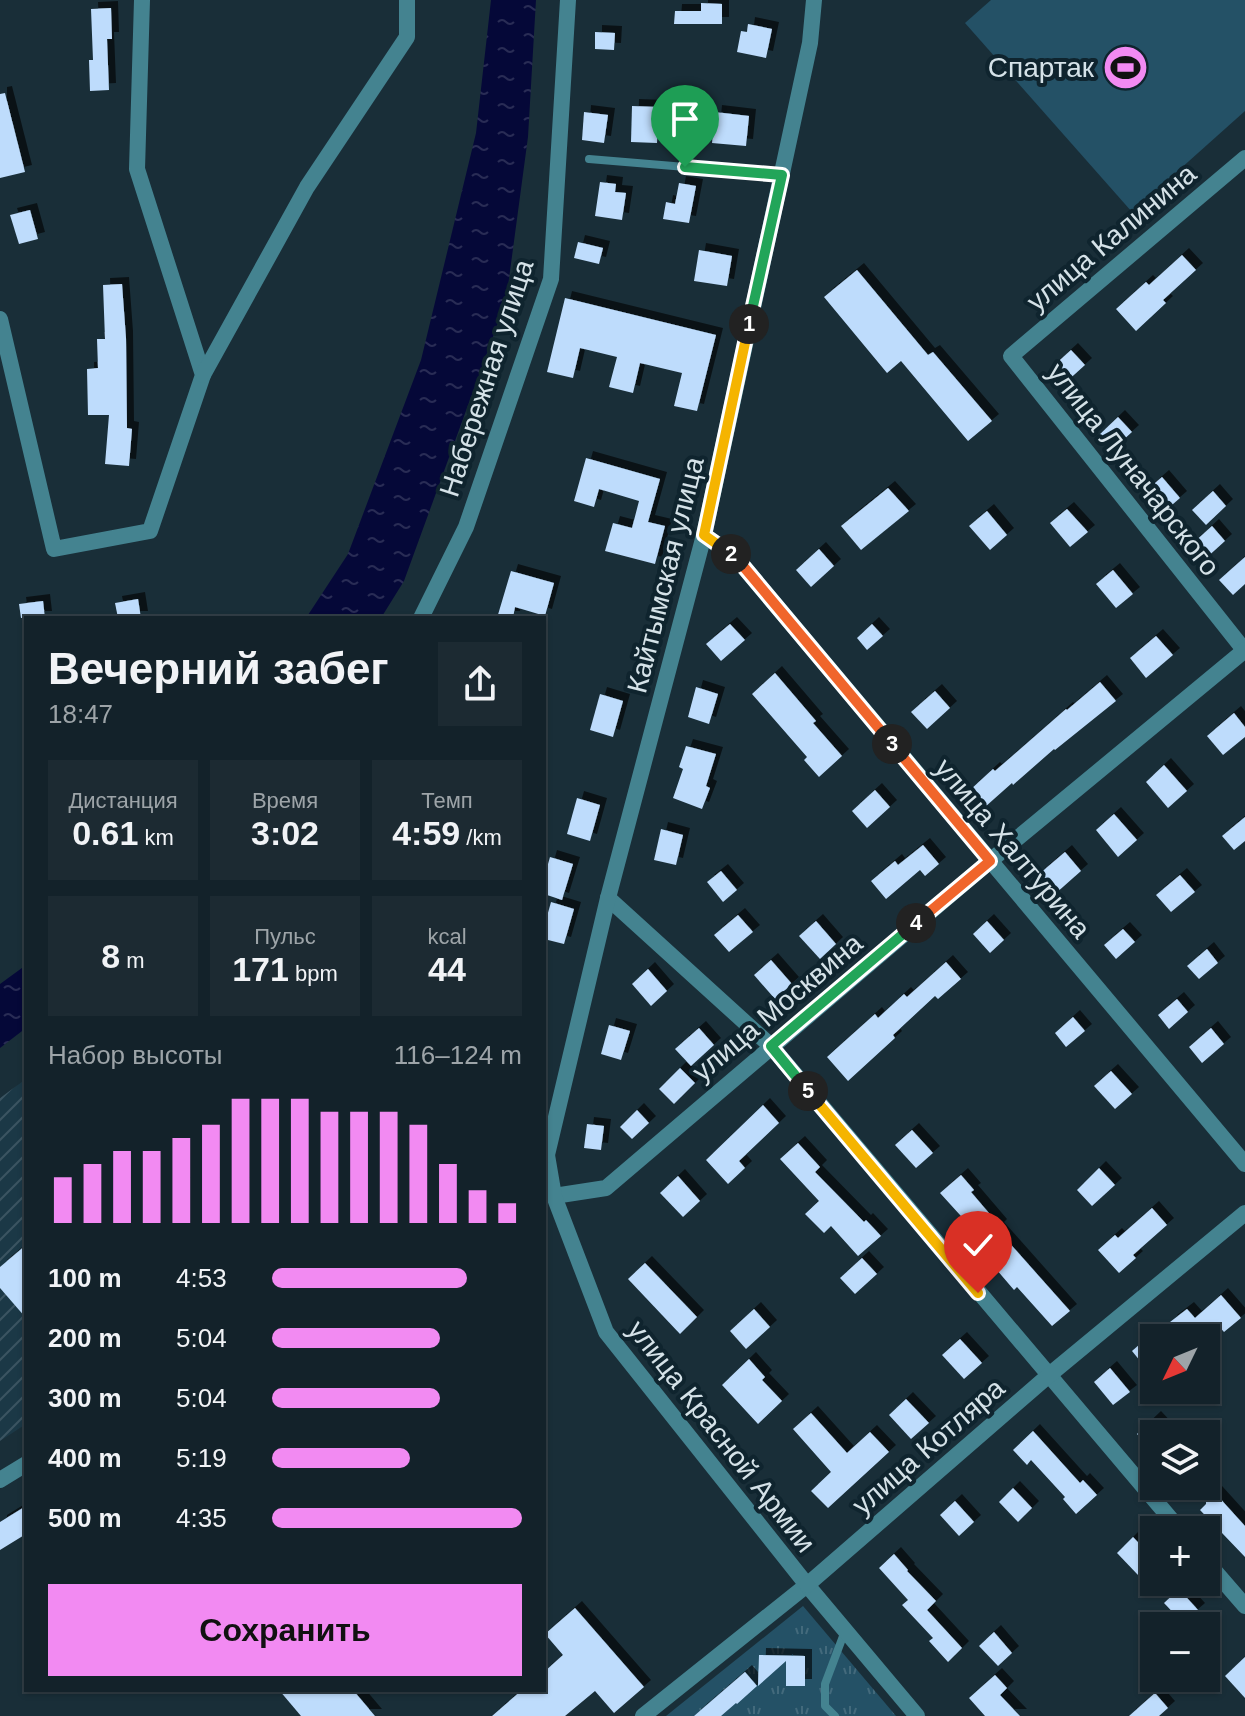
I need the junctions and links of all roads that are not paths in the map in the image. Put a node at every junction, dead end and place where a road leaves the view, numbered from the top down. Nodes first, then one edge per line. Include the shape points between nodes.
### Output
1 (142, 0) edge
2 (407, 0) edge
3 (568, 0) edge
4 (814, 0) edge
5 (589, 159) dead end
6 (1244, 161) edge
7 (782, 175) junction
8 (0, 319) edge
9 (1011, 356) joint
10 (203, 375) junction
11 (704, 535) junction
12 (422, 616) edge
13 (1245, 650) edge
14 (990, 861) junction
15 (608, 898) junction
16 (771, 1046) junction
17 (546, 1156) edge
18 (1245, 1164) edge
19 (554, 1196) junction
20 (1245, 1213) edge
21 (1048, 1376) junction
22 (24, 1465) edge
23 (0, 1480) edge
24 (1168, 1516) edge
25 (1220, 1577) edge
26 (807, 1585) junction
27 (1245, 1606) edge
28 (845, 1631) junction
29 (643, 1716) edge
30 (835, 1716) edge
31 (917, 1716) edge

1 - 10 street via 137,169
2 - 10 street via 407,37 307,187
3 - 12 street, Набережная улица via 551,279 466,527
4 - 7 street, Кайтымская улица
5 - 7 lane
6 - 9 street, улица Калинина
7 - 11 street, Кайтымская улица
8 - 10 street via 54,549 150,531
9 - 13 street, улица Луначарского
11 - 14 street, улица Халтурина via 738,560
11 - 15 street, Кайтымская улица
13 - 14 street, улица Москвина
14 - 16 street, улица Москвина
14 - 18 street, улица Халтурина
15 - 16 street
15 - 17 street, Кайтымская улица
16 - 19 street, улица Москвина via 606,1188
16 - 21 street
17 - 19 street, улица Красной Армии
19 - 26 street, улица Красной Армии via 606,1332
20 - 21 street, улица Котляра
21 - 24 street
21 - 26 street, улица Котляра
22 - 23 street
25 - 27 street
26 - 28 street, улица Красной Армии
26 - 29 street, улица Котляра
28 - 30 lane via 825,1684 825,1706
28 - 31 street, улица Красной Армии

